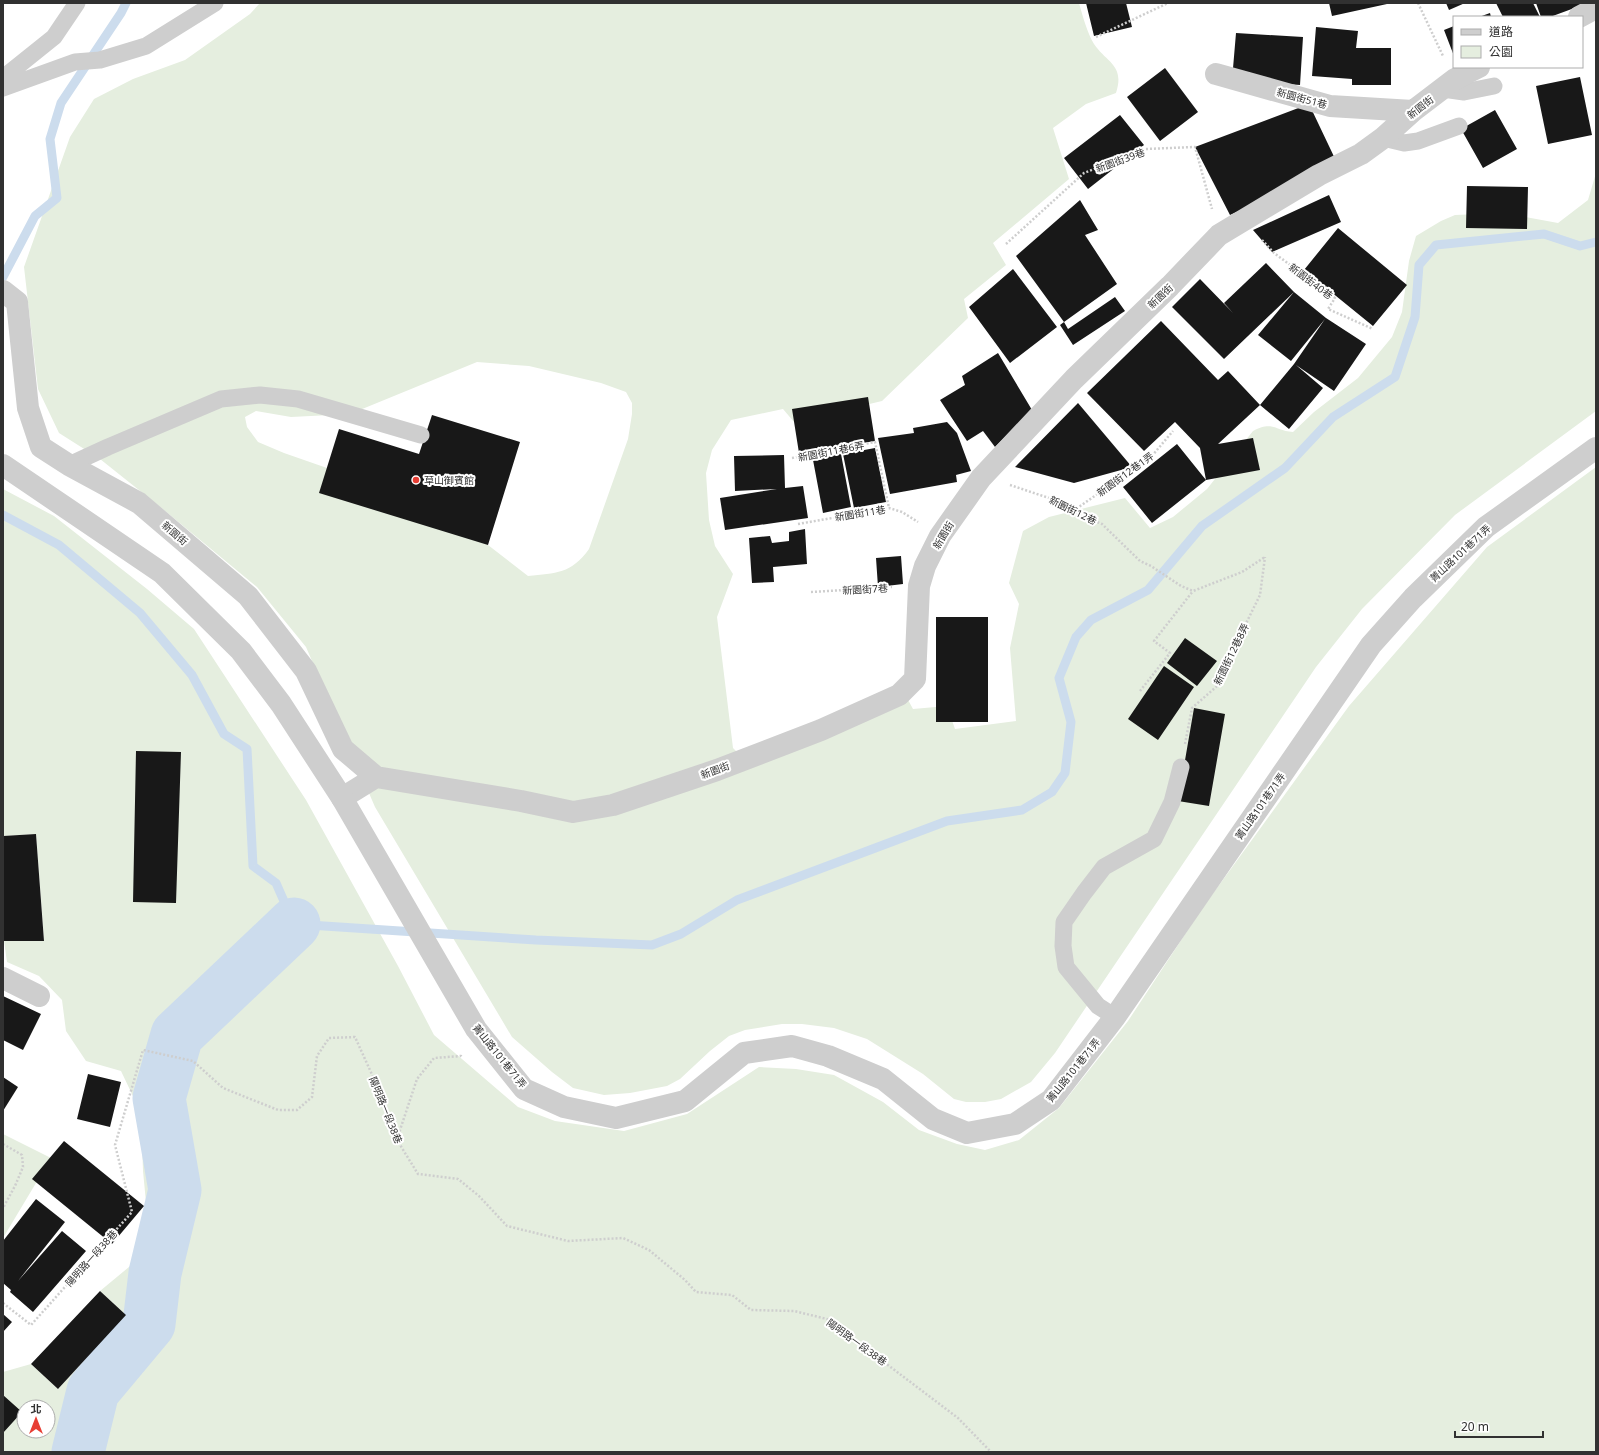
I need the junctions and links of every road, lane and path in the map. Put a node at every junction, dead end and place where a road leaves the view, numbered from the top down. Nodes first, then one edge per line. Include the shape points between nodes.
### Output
1 (77, 3) edge
2 (215, 3) edge
3 (1168, 3) edge
4 (1418, 3) edge
5 (1596, 8) edge
6 (1580, 16) edge
7 (1096, 37) dead end
8 (1478, 68) edge
9 (1216, 74) dead end
10 (3, 78) edge
11 (1449, 84) junction
12 (1494, 86) dead end
13 (3, 88) edge
14 (1413, 111) junction
15 (1459, 126) dead end
16 (1383, 138) junction
17 (1246, 219) junction
18 (1219, 235) junction
19 (1006, 244) dead end
20 (5, 292) edge
21 (1373, 329) dead end
22 (1173, 431) dead end
23 (421, 435) dead end
24 (1596, 448) edge
25 (792, 458) dead end
26 (3, 464) edge
27 (69, 465) junction
28 (981, 478) junction
29 (889, 508) junction
30 (1073, 512) junction
31 (798, 524) dead end
32 (940, 536) junction
33 (918, 586) junction
34 (1193, 591) junction
35 (811, 592) dead end
36 (1140, 691) dead end
37 (1180, 767) joint
38 (376, 777) junction
39 (342, 798) junction
40 (3, 978) edge
41 (39, 996) dead end
42 (1115, 1017) junction
43 (466, 1062) dead end
44 (397, 1140) junction
45 (3, 1144) edge
46 (3, 1208) edge
47 (3, 1303) edge
48 (991, 1452) edge

1 - 10 lane via 54,38
2 - 13 lane via 146,46 100,60 75,62
3 - 7 path
4 - 11 path
5 - 6 street
8 - 11 street, 新園街
9 - 14 street, 新園街51巷 via 1330,106
11 - 12 lane via 1464,92
11 - 14 street, 新園街
14 - 16 street, 新園街
15 - 16 lane via 1418,141 1404,142
16 - 17 street, 新園街 via 1361,154 1319,175
17 - 18 street, 新園街
17 - 21 path, 新園街40巷 via 1274,254 1335,298 1328,309
18 - 19 path, 新園街39巷 via 1195,147 1145,149 1084,173
18 - 28 street, 新園街 via 1074,379
20 - 27 street, 新園街 via 17,302 28,408 41,446
22 - 30 path, 新園街12巷1弄 via 1151,457
23 - 27 lane via 298,399 260,395 221,399
24 - 42 street, 菁山路101巷71弄 via 1486,527 1413,598 1371,645
25 - 29 path, 新園街11巷6弄 via 875,442
26 - 39 street via 162,573 241,651 282,704
27 - 38 street, 新園街 via 139,503 248,596 306,671 343,749
28 - 30 path, 新園街12巷 via 1019,487 1064,503
28 - 32 street, 新園街
29 - 31 path, 新園街11巷
29 - 32 path, 新園街11巷 via 902,512
30 - 34 path, 新園街12巷 via 1102,524 1140,561
32 - 33 street, 新園街
33 - 35 path, 新園街7巷
33 - 38 street, 新園街 via 915,679 899,695 821,730 717,770 613,805 573,812
34 - 36 path via 1154,641 1170,653
34 - 37 path, 新園街12巷8弄 via 1242,572 1265,557 1260,595 1216,688 1192,708
37 - 42 lane via 1172,802 1154,838 1104,867 1064,922 1063,946 1066,967 1098,1006
38 - 39 street
39 - 42 street, 菁山路101巷71弄 via 476,1029 524,1089 564,1107 616,1118 685,1101 744,1053 792,1046 828,1056 883,1080 933,1119 967,1133 1015,1124 1051,1100
40 - 41 street
43 - 44 path via 461,1056 434,1058 417,1080
44 - 47 path, 陽明路一段38巷 via 379,1090 355,1037 329,1038 317,1056 312,1097 298,1110 278,1110 223,1088 192,1061 143,1050 115,1145 132,1212 31,1325
44 - 48 path, 陽明路一段38巷 via 418,1174 458,1179 508,1226 568,1241 623,1238 649,1250 696,1292 732,1294 751,1310 794,1311 827,1319 958,1418
45 - 46 path via 22,1155 23,1167 16,1186

